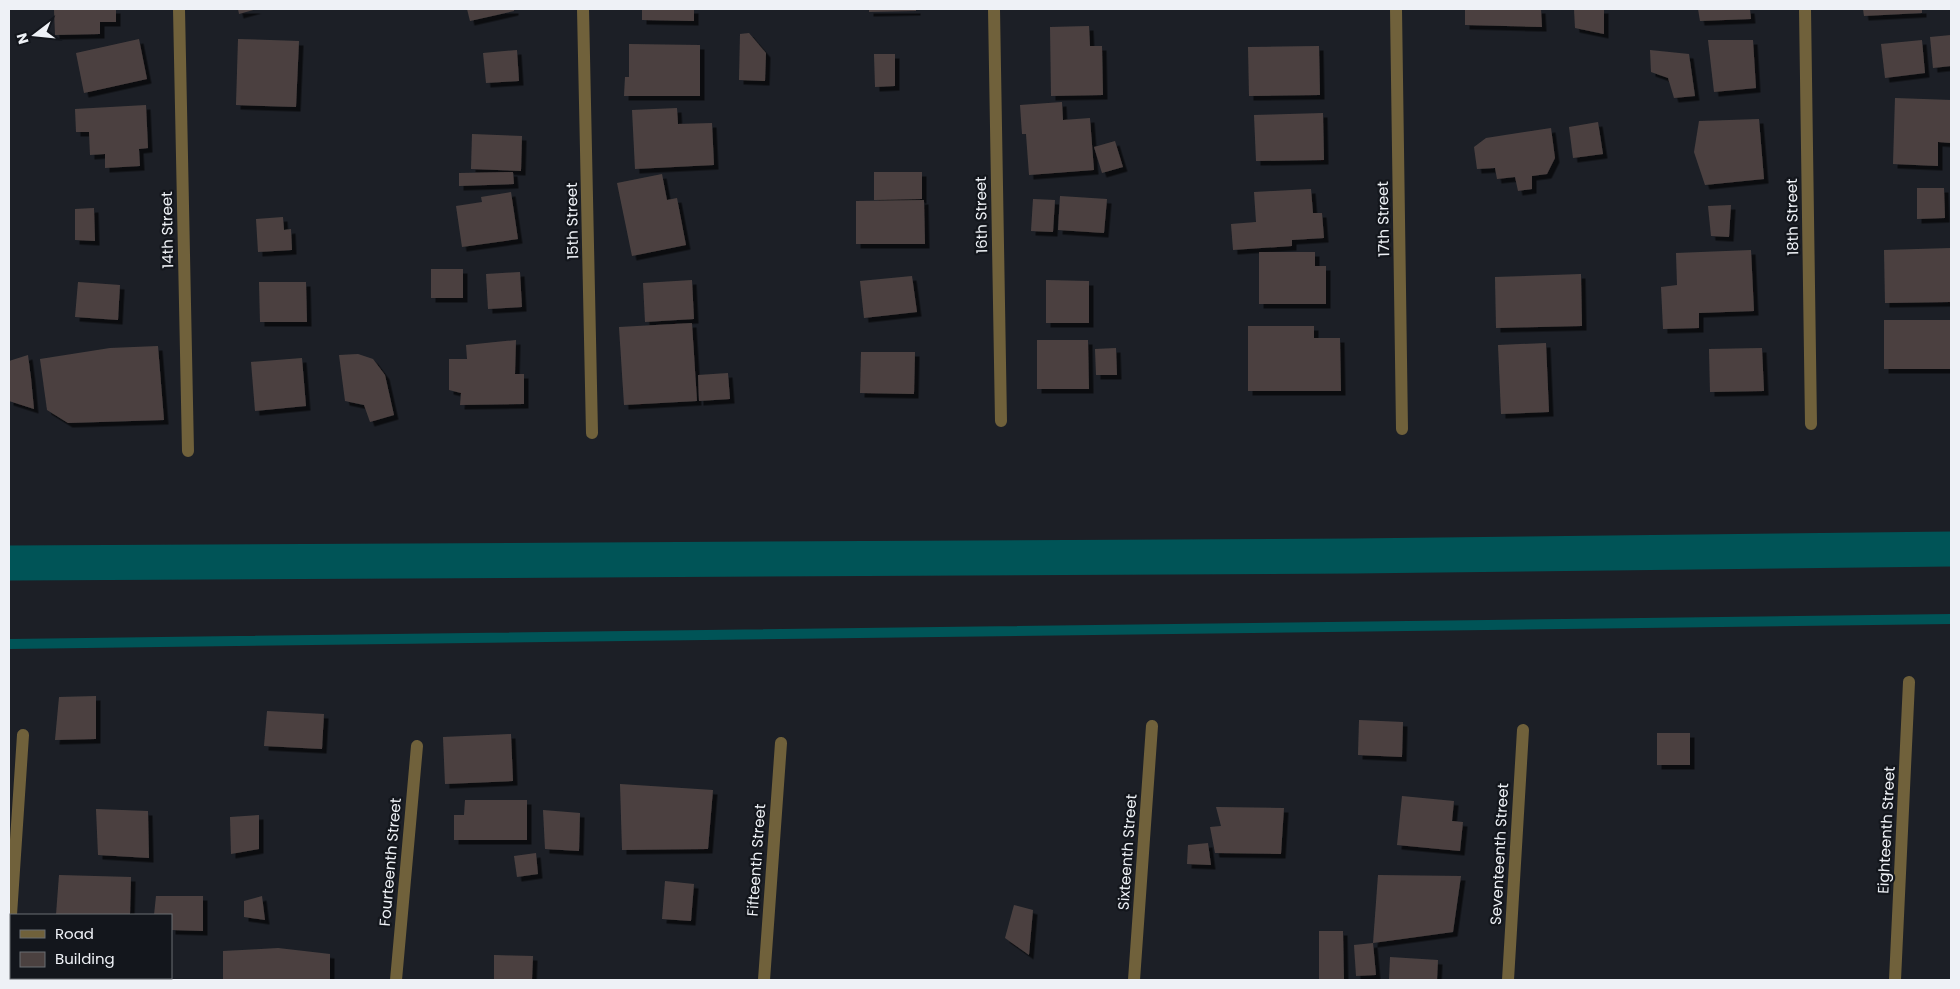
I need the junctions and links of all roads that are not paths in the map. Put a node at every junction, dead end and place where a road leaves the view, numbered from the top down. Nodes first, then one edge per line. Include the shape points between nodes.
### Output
1 (179, 9) edge
2 (583, 9) edge
3 (994, 9) edge
4 (1396, 9) edge
5 (1805, 9) edge
6 (1001, 421) dead end
7 (1811, 424) dead end
8 (1402, 429) dead end
9 (592, 433) dead end
10 (188, 451) dead end
11 (1909, 682) dead end
12 (1152, 726) dead end
13 (1522, 730) dead end
14 (23, 735) dead end
15 (781, 743) dead end
16 (417, 746) dead end
17 (11, 914) edge
18 (10, 938) edge
19 (9, 959) edge
20 (396, 980) edge
21 (764, 980) edge
22 (1134, 980) edge
23 (1508, 980) edge
24 (1895, 980) edge

1 - 10 street, 14th Street
2 - 9 street, 15th Street
3 - 6 street, 16th Street
4 - 8 street, 17th Street
5 - 7 street, 18th Street
11 - 24 street, Eighteenth Street
12 - 22 street, Sixteenth Street
13 - 23 street, Seventeenth Street
14 - 17 street
15 - 21 street, Fifteenth Street
16 - 20 street, Fourteenth Street
18 - 19 street

